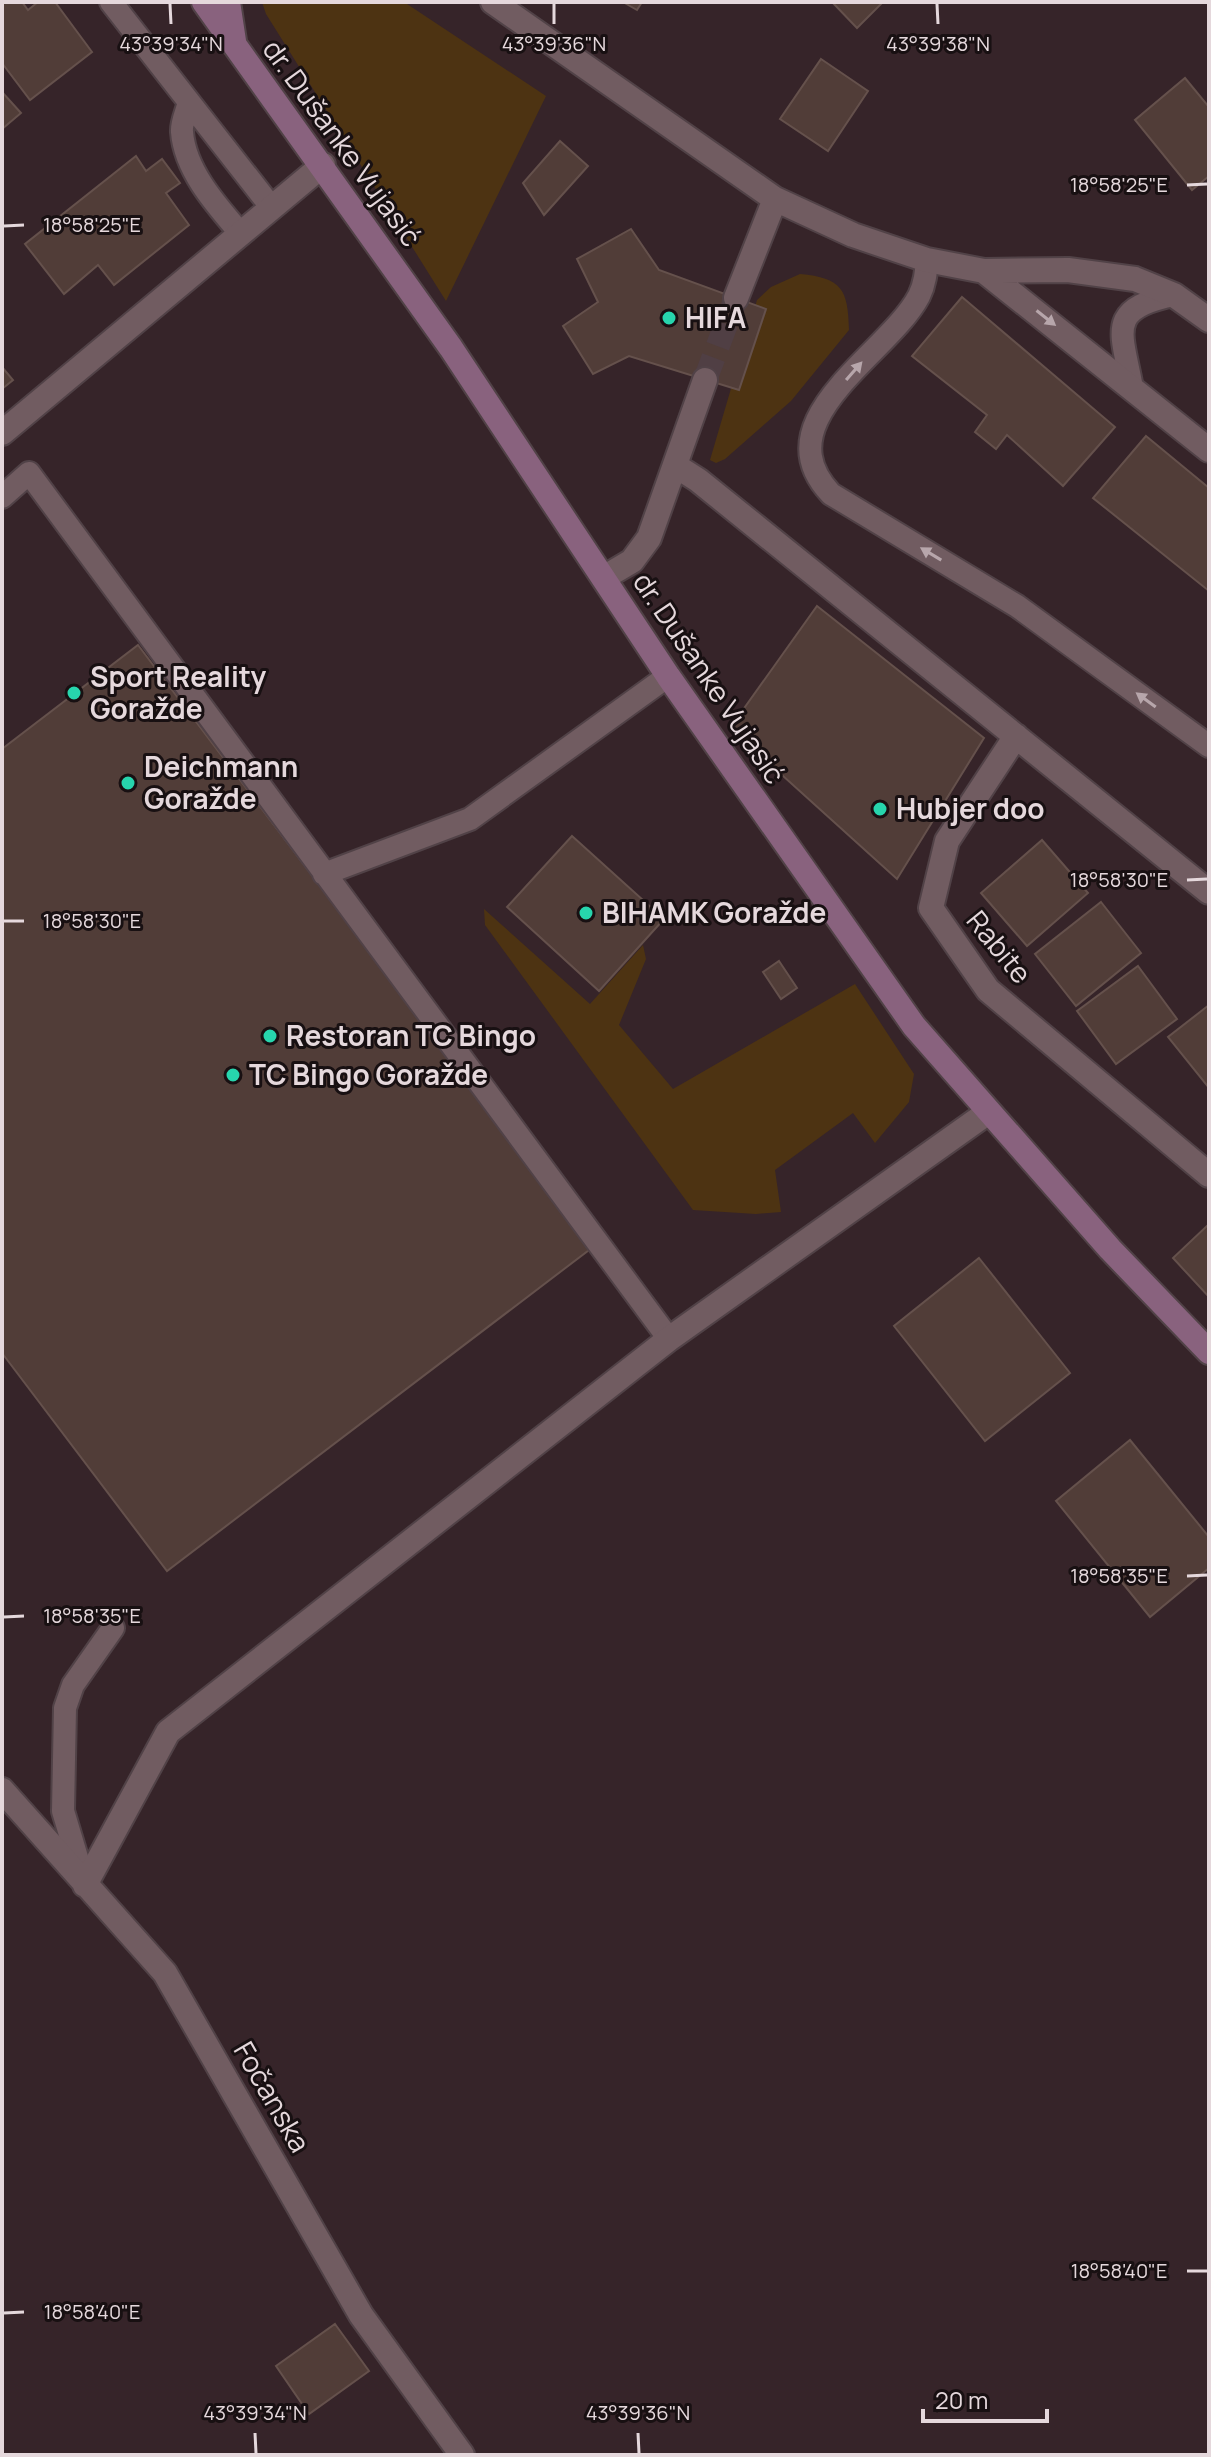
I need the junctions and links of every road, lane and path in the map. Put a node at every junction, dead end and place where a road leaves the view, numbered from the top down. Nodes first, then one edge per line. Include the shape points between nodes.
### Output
1 (111, 2) edge
2 (204, 2) edge
3 (228, 2) edge
4 (493, 2) edge
5 (234, 43) junction
6 (189, 102) junction
7 (323, 165) junction
8 (775, 199) junction
9 (272, 208) junction
10 (241, 234) junction
11 (927, 260) junction
12 (984, 271) junction
13 (1174, 295) junction
14 (736, 298) tunnel mouth
15 (1209, 320) edge
16 (705, 380) tunnel mouth
17 (1132, 388) junction
18 (2, 433) edge
19 (1209, 450) edge
20 (676, 466) junction
21 (2, 497) edge
22 (605, 577) junction
23 (668, 676) junction
24 (1016, 736) junction
25 (1209, 746) edge
26 (324, 874) junction
27 (1209, 892) edge
28 (987, 1113) junction
29 (1209, 1175) edge
30 (669, 1339) junction
31 (1209, 1352) edge
32 (113, 1628) dead end
33 (2, 1790) edge
34 (85, 1885) junction
35 (462, 2455) edge

1 - 6 lane
2 - 5 main road, dr. Dušanke Vujasić
3 - 5 main road
4 - 8 street
5 - 7 main road, dr. Dušanke Vujasić
6 - 9 lane
6 - 10 lane via 181,129 186,154
7 - 9 street
7 - 22 main road, dr. Dušanke Vujasić
8 - 11 street via 853,235
8 - 14 street
9 - 10 street
10 - 18 street
11 - 12 street
25 -> 11 lane via 1017,606 831,494 817,479 809,442 820,415 918,299
12 - 13 street via 1105,274
12 -> 17 street
13 - 15 street
13 - 17 lane via 1138,304 1127,314 1122,330
16 - 20 street
17 - 19 street
20 - 22 street via 649,538 632,561
20 - 24 street
21 - 26 lane via 29,473
22 - 23 main road, dr. Dušanke Vujasić
23 - 26 lane via 470,819
23 - 28 main road, dr. Dušanke Vujasić via 914,1026
24 - 27 street
24 - 29 street, Rabite via 947,841 931,908 988,990
26 - 30 lane
28 - 30 street
28 - 31 main road, dr. Dušanke Vujasić
30 - 34 street via 168,1732
32 - 34 lane via 73,1685 65,1708 63,1811
33 - 34 street, Fočanska
34 - 35 street, Fočanska via 165,1973 361,2315

